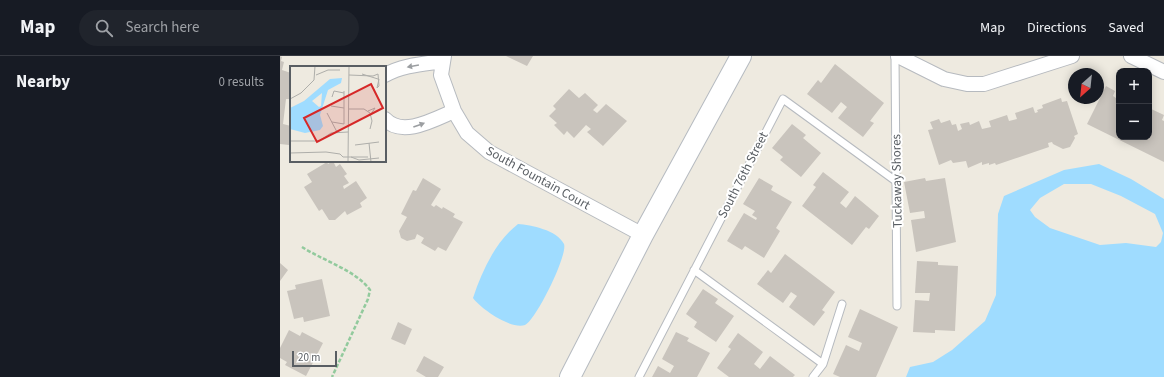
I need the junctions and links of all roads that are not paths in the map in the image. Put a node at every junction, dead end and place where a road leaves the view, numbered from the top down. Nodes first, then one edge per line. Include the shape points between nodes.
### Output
1 (742, 56) edge
2 (895, 56) edge
3 (898, 56) edge
4 (1072, 56) edge
5 (1131, 56) edge
6 (444, 59) edge
7 (1164, 72) edge
8 (386, 74) edge
9 (454, 112) junction
10 (386, 120) edge
11 (897, 182) junction
12 (643, 235) junction
13 (694, 270) junction
14 (842, 304) dead end
15 (898, 306) dead end
16 (823, 364) junction
17 (570, 377) edge
18 (639, 377) edge
19 (813, 377) edge

1 - 12 main road
2 - 11 lane, Tuckaway Shores
3 - 4 street via 944,79 966,84 984,84
5 - 7 street
6 -> 8 street via 394,70
6 - 9 street, South Fountain Court via 441,75
10 -> 9 street via 409,129
9 - 12 street, South Fountain Court via 467,134 489,152
11 - 13 lane, South 76th Street via 783,99
11 - 15 lane, Tuckaway Shores
12 - 17 main road
13 - 16 lane
13 - 18 lane, South 76th Street
14 - 16 lane
16 - 19 lane

